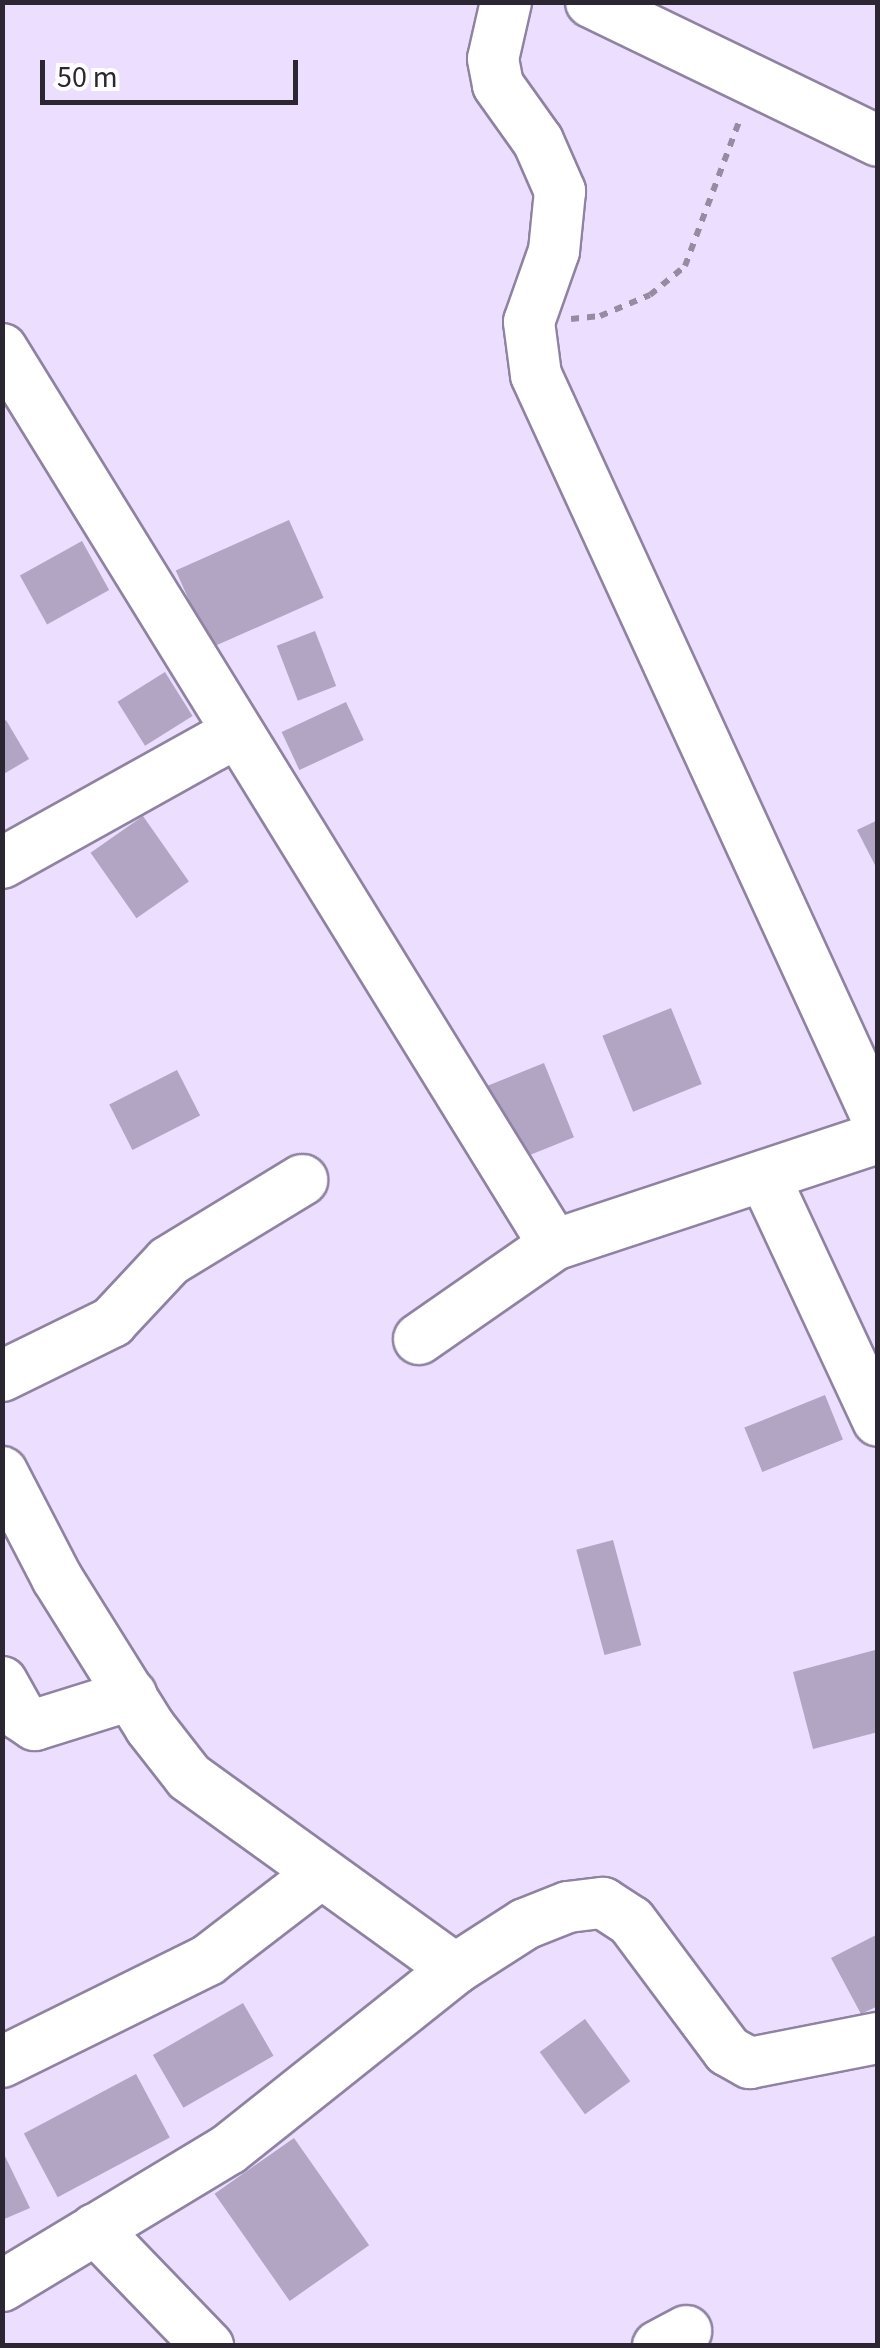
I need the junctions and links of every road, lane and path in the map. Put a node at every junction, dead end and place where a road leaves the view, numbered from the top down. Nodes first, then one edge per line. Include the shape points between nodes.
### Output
1 (506, 2) edge
2 (591, 2) edge
3 (740, 118) dead end
4 (878, 141) edge
5 (530, 322) junction
6 (2, 349) edge
7 (236, 733) junction
8 (2, 863) edge
9 (878, 1120) edge
10 (878, 1138) edge
11 (764, 1176) junction
12 (302, 1180) dead end
13 (554, 1244) junction
14 (419, 1339) dead end
15 (2, 1376) edge
16 (870, 1389) edge
17 (2, 1472) edge
18 (2, 1682) edge
19 (130, 1695) junction
20 (320, 1874) junction
21 (454, 1970) junction
22 (878, 2038) edge
23 (2, 2062) edge
24 (95, 2228) junction
25 (2, 2286) edge
26 (208, 2346) edge

1 - 5 street via 493,60 498,85 538,141 560,191 554,250
2 - 4 street
3 - 5 path via 685,266 650,294 600,316
5 - 9 street via 529,345 548,403
6 - 7 street
7 - 8 street
7 - 13 street
10 - 11 street
11 - 13 street
11 - 16 street
12 - 15 street via 169,1261 112,1322
13 - 14 street
17 - 19 street
18 - 19 street via 20,1715 35,1725
19 - 20 street via 189,1776
20 - 21 street
20 - 23 street via 208,1960
21 - 22 street via 525,1924 568,1907 604,1903 631,1921 728,2051 750,2063
21 - 24 street via 260,2127
24 - 25 street
24 - 26 street

